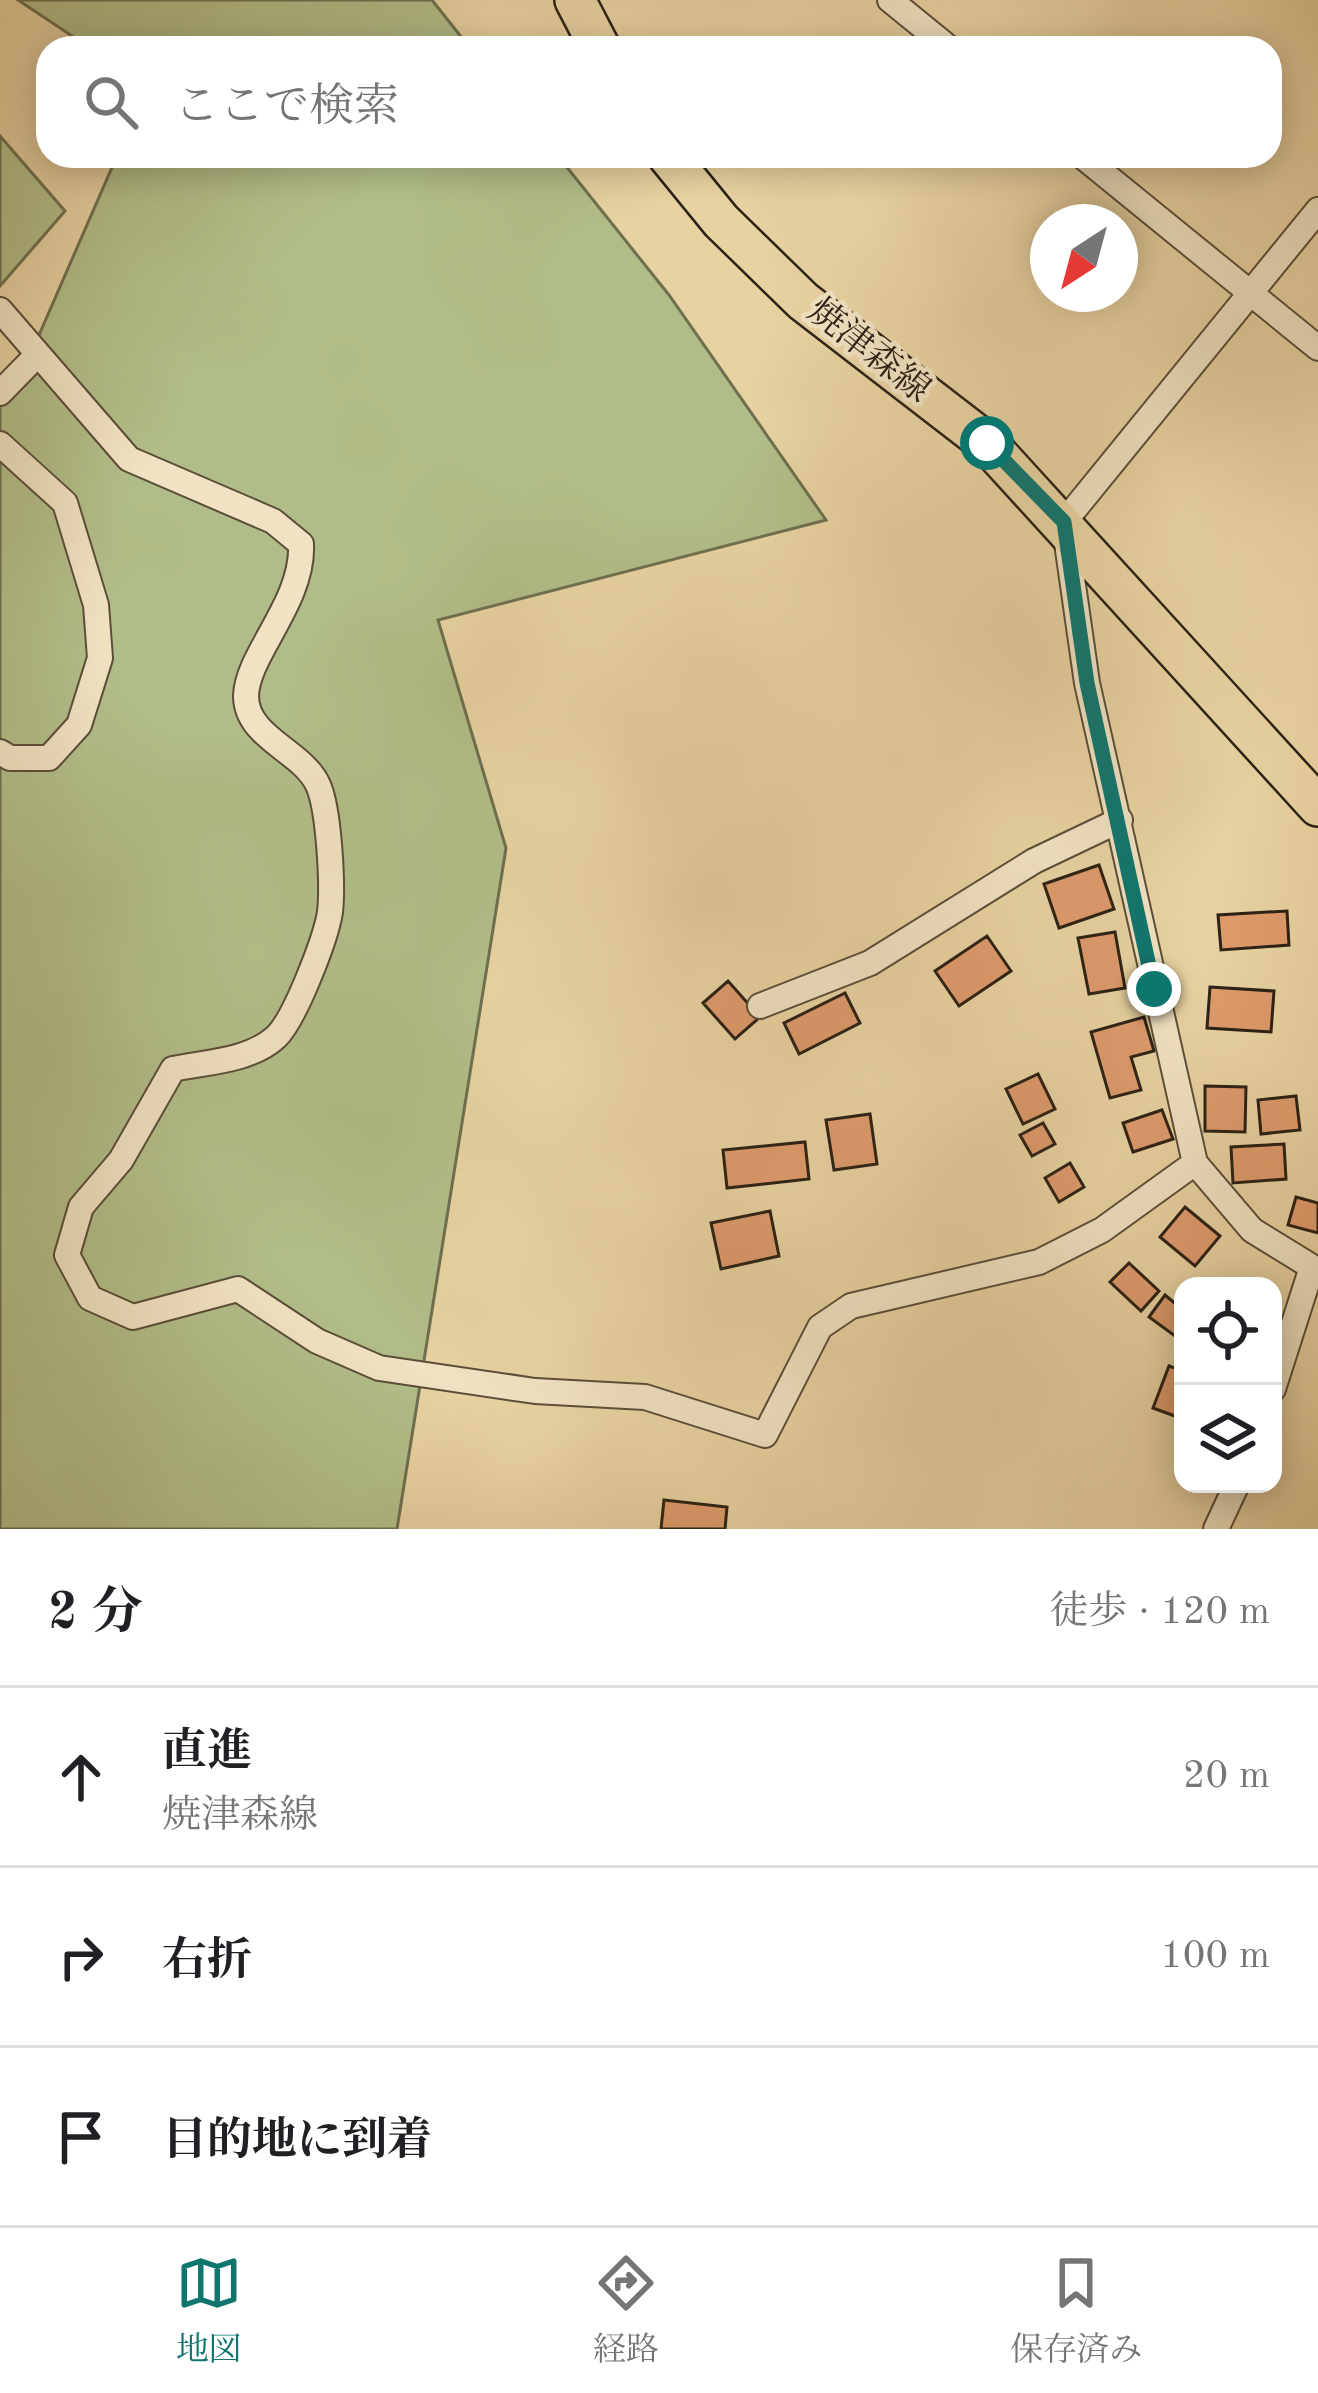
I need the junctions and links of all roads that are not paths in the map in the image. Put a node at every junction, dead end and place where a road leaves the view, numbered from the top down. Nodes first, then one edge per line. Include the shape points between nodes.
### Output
1 (575, 0) edge
2 (890, 0) edge
3 (594, 36) edge
4 (934, 36) edge
5 (678, 168) edge
6 (1097, 168) edge
7 (1318, 211) edge
8 (1252, 294) junction
9 (0, 310) edge
10 (1318, 348) edge
11 (38, 354) junction
12 (0, 393) edge
13 (0, 444) edge
14 (1064, 522) junction
15 (0, 752) edge
16 (1318, 806) edge
17 (1120, 820) junction
18 (760, 1006) dead end
19 (1195, 1162) junction
20 (1315, 1268) edge
21 (1274, 1385) edge
22 (1233, 1493) edge
23 (1216, 1529) edge

1 - 3 main road
2 - 4 street
5 - 14 main road, 焼津森線 via 803,301 987,443
6 - 8 street
7 - 8 street
8 - 10 street
8 - 14 street
9 - 11 street
11 - 12 street
11 - 19 street via 129,458 273,521 301,544 302,569 246,693 250,719 317,780 326,825 330,913 294,1009 278,1036 252,1052 173,1069 121,1160 81,1207 68,1255 90,1298 133,1317 238,1289 317,1341 379,1368 645,1397 765,1435 820,1327 851,1306 1040,1262 1102,1231
13 - 15 street via 64,503 96,605 100,658 80,725 50,758
14 - 16 main road, 焼津森線
14 - 17 street via 1087,683
17 - 18 street via 1034,861 870,963
17 - 19 street
19 - 20 street via 1252,1230
20 - 21 street
22 - 23 street

